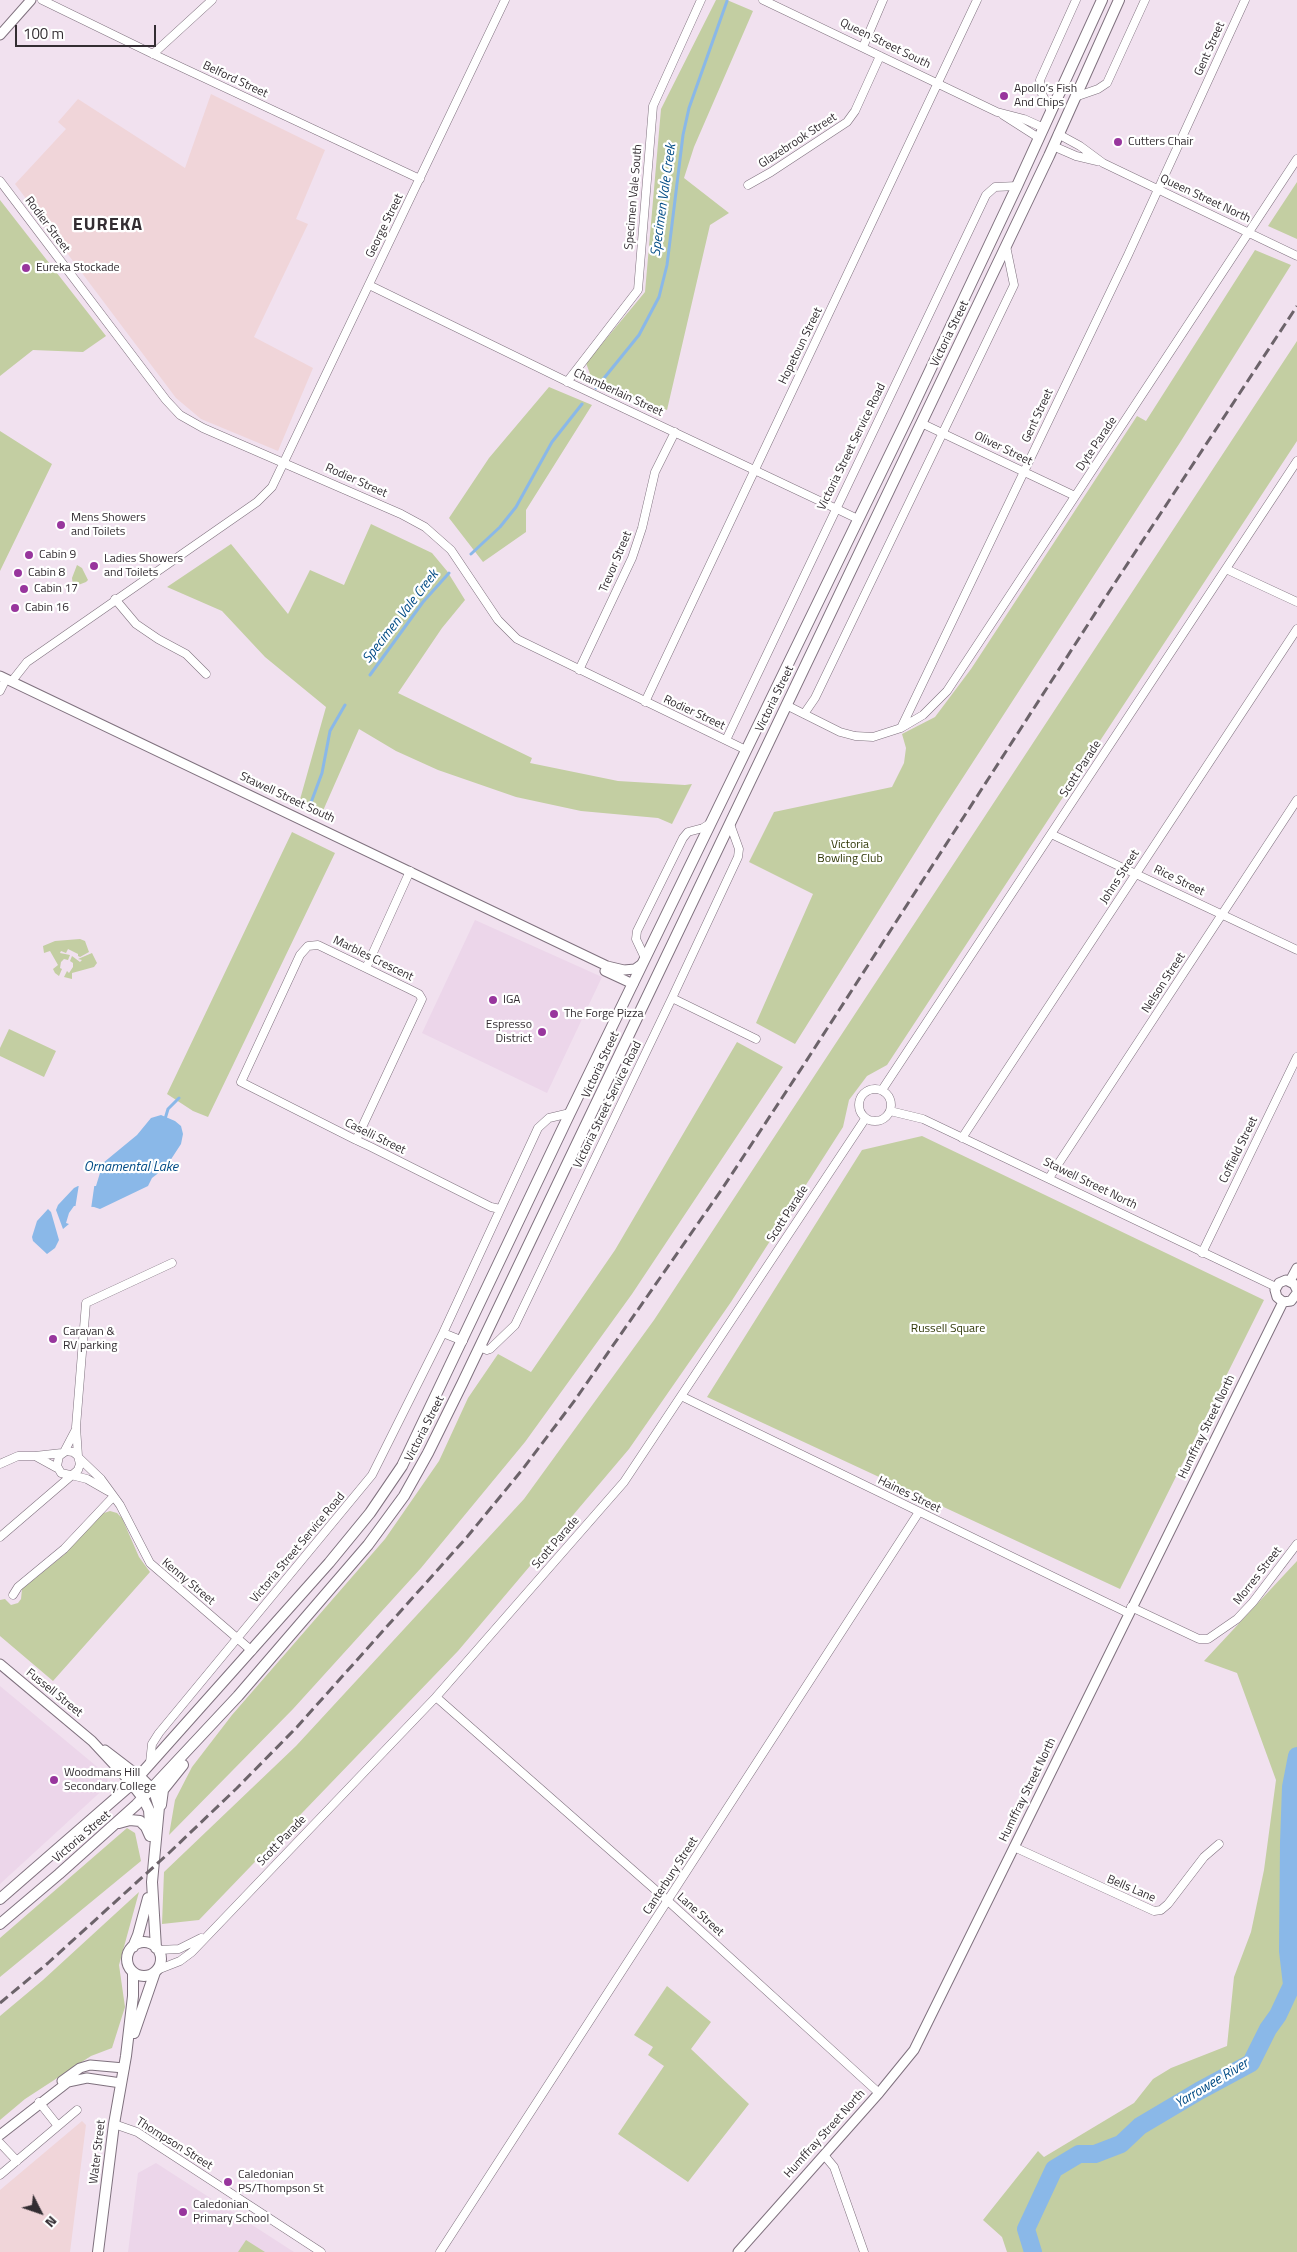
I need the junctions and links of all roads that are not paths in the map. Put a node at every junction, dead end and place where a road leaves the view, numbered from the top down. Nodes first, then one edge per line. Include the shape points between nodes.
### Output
1 (31, 0) edge
2 (42, 0) edge
3 (212, 0) edge
4 (505, 0) edge
5 (702, 0) edge
6 (763, 0) edge
7 (883, 0) edge
8 (977, 0) edge
9 (1076, 0) edge
10 (1102, 0) edge
11 (1119, 0) edge
12 (1144, 0) edge
13 (1245, 0) edge
14 (0, 35) edge
15 (863, 47) junction
16 (153, 54) junction
17 (880, 56) junction
18 (939, 84) junction
19 (1076, 97) junction
20 (1052, 111) junction
21 (997, 112) junction
22 (1044, 128) junction
23 (1058, 134) junction
24 (1039, 138) junction
25 (1053, 146) junction
26 (1297, 159) edge
27 (1104, 163) junction
28 (420, 179) junction
29 (0, 181) edge
30 (748, 185) dead end
31 (1017, 186) junction
32 (1158, 190) junction
33 (1249, 233) junction
34 (1006, 246) junction
35 (1297, 256) edge
36 (369, 285) junction
37 (567, 382) junction
38 (921, 423) junction
39 (675, 432) junction
40 (942, 432) junction
41 (1297, 461) edge
42 (284, 462) junction
43 (755, 469) junction
44 (1024, 472) junction
45 (1075, 496) junction
46 (836, 508) junction
47 (858, 519) junction
48 (1226, 569) junction
49 (114, 599) junction
50 (1297, 602) edge
51 (1297, 629) edge
52 (579, 670) junction
53 (206, 674) dead end
54 (6, 679) edge
55 (0, 691) edge
56 (645, 702) junction
57 (786, 704) junction
58 (804, 714) junction
59 (900, 728) junction
60 (726, 740) junction
61 (746, 750) junction
62 (761, 758) junction
63 (1297, 800) edge
64 (711, 822) junction
65 (730, 824) junction
66 (1051, 834) junction
67 (410, 871) junction
68 (1136, 873) junction
69 (1222, 914) junction
70 (563, 944) junction
71 (1297, 950) edge
72 (644, 961) junction
73 (366, 968) junction
74 (656, 977) junction
75 (633, 984) junction
76 (672, 998) junction
77 (756, 1039) dead end
78 (1297, 1057) edge
79 (241, 1082) joint
80 (882, 1090) junction
81 (890, 1111) junction
82 (570, 1113) junction
83 (865, 1119) junction
84 (962, 1138) junction
85 (356, 1140) junction
86 (1049, 1178) junction
87 (500, 1209) junction
88 (1202, 1253) junction
89 (172, 1263) dead end
90 (1297, 1268) edge
91 (1290, 1281) junction
92 (1276, 1287) junction
93 (1297, 1294) edge
94 (1283, 1302) junction
95 (443, 1332) junction
96 (463, 1341) junction
97 (480, 1347) junction
98 (681, 1396) junction
99 (76, 1427) junction
100 (63, 1453) junction
101 (35, 1456) junction
102 (78, 1457) junction
103 (0, 1464) edge
104 (57, 1468) junction
105 (70, 1475) junction
106 (112, 1494) junction
107 (48, 1495) junction
108 (919, 1512) junction
109 (0, 1536) edge
110 (1297, 1544) edge
111 (13, 1596) dead end
112 (1130, 1610) junction
113 (1210, 1638) joint
114 (238, 1639) junction
115 (252, 1651) junction
116 (0, 1664) edge
117 (238, 1696) junction
118 (436, 1698) junction
119 (92, 1741) junction
120 (150, 1763) junction
121 (139, 1776) junction
122 (132, 1784) junction
123 (152, 1788) junction
124 (143, 1798) junction
125 (159, 1819) junction
126 (116, 1825) junction
127 (151, 1840) junction
128 (1219, 1844) dead end
129 (1014, 1847) junction
130 (153, 1859) junction
131 (152, 1882) junction
132 (0, 1899) edge
133 (668, 1901) junction
134 (0, 1924) edge
135 (205, 1936) junction
136 (133, 1947) junction
137 (158, 1949) junction
138 (156, 1971) junction
139 (133, 1972) junction
140 (126, 2056) junction
141 (124, 2068) junction
142 (121, 2083) junction
143 (879, 2093) junction
144 (41, 2101) junction
145 (77, 2110) dead end
146 (114, 2124) junction
147 (58, 2126) junction
148 (0, 2135) edge
149 (0, 2142) edge
150 (824, 2155) junction
151 (17, 2161) junction
152 (0, 2175) edge
153 (98, 2252) edge
154 (321, 2252) edge
155 (440, 2252) edge
156 (738, 2252) edge
157 (864, 2252) edge

1 - 14 street
2 - 16 street, Belford Street
3 - 16 street
4 - 28 street, George Street
5 - 37 street, Specimen Vale South via 653,106 638,290
6 - 15 street, Queen Street South
7 - 15 street
8 - 18 street, Hopetoun Street
9 - 20 street via 1040,80 1042,94
10 - 20 main road, Victoria Street
11 - 19 main road, Victoria Street
12 - 19 street via 1107,83
13 - 32 street, Gent Street
15 - 17 street, Queen Street South
16 - 28 street, Belford Street
17 - 18 street, Queen Street South
17 - 30 street, Glazebrook Street via 847,122
18 - 21 street, Queen Street South
18 - 43 street, Hopetoun Street
19 - 23 main road, Victoria Street
20 - 22 main road, Victoria Street
21 - 22 street, Queen Street South
21 - 24 street, Queen Street South
22 - 23 main road
22 - 24 main road, Victoria Street
23 - 25 main road, Victoria Street
23 - 27 street, Queen Street North
24 - 25 main road, Queen Street South
24 - 31 main road, Victoria Street
25 - 27 street, Queen Street North
25 - 34 main road, Victoria Street
26 - 33 street, Dyte Parade
27 - 32 street, Queen Street North
28 - 36 street, George Street
29 - 42 street, Rodier Street via 173,408 203,428
31 - 46 street, Victoria Street Service Road via 995,187 986,196
31 - 47 main road, Victoria Street
32 - 33 street, Queen Street North
32 - 44 street, Gent Street
33 - 35 street, Queen Street North
33 - 45 street, Dyte Parade
34 - 38 main road, Victoria Street
34 - 40 street via 1014,285
36 - 37 street, Chamberlain Street
36 - 42 street, George Street
37 - 39 street, Chamberlain Street
38 - 40 street, Oliver Street
38 - 57 main road, Victoria Street
39 - 43 street, Chamberlain Street
39 - 52 street, Trevor Street via 655,472 632,558
40 - 44 street, Oliver Street
40 - 58 street via 815,698
41 - 48 street, Scott Parade
42 - 49 street, George Street via 272,487 257,502
42 - 52 street, Rodier Street via 401,514 429,530 454,553 508,632
43 - 46 street, Chamberlain Street
43 - 56 street, Hopetoun Street
44 - 45 street, Oliver Street
44 - 59 street, Gent Street
45 - 59 street, Dyte Parade via 947,692 924,715
46 - 47 street, Chamberlain Street
46 - 60 street, Victoria Street Service Road
47 - 61 main road, Victoria Street
48 - 50 street
48 - 66 street, Scott Parade
49 - 53 street via 142,629 186,654
49 - 54 street, George Street
51 - 68 street, Johns Street
52 - 56 street, Rodier Street
54 - 55 street, George Street
54 - 67 street, Stawell Street South
56 - 60 street, Rodier Street
57 - 58 street
57 - 62 main road, Victoria Street
58 - 59 street via 840,732 863,737 878,736
60 - 61 street, Rodier Street
61 - 62 main road
61 - 64 main road, Victoria Street
62 - 65 main road, Victoria Street
63 - 69 street, Nelson Street
64 - 72 main road, Victoria Street
64 - 72 street via 686,834 658,889 636,937
65 - 74 main road, Victoria Street
65 - 76 street, Victoria Street Service Road via 739,849 738,858
66 - 68 street, Rice Street
66 - 80 street, Scott Parade
67 - 70 street, Stawell Street South
67 - 73 street
68 - 69 street, Rice Street
68 - 84 street, Johns Street
69 - 71 street, Rice Street
69 - 86 street, Nelson Street
70 - 72 street, Stawell Street South via 616,969 633,969
70 - 75 street, Stawell Street South via 592,964
72 - 75 main road, Victoria Street
73 - 79 street, Marbles Crescent via 318,945 308,946 300,955
73 - 85 street, Marbles Crescent via 419,994 422,999
74 - 75 main road
74 - 97 main road, Victoria Street
75 - 82 main road, Victoria Street
76 - 77 street
76 - 97 street, Victoria Street Service Road via 515,1325 490,1349
78 - 88 street, Coffield Street
79 - 85 street, Caselli Street
80 - 81 street via 891,1101
80 - 83 street via 872,1088 858,1100 858,1110
81 - 83 street via 880,1121
81 - 84 street, Stawell Street North via 922,1119
82 - 87 street, Victoria Street Service Road via 549,1118 541,1124
82 - 96 main road, Victoria Street
83 - 98 street, Scott Parade
84 - 86 street, Stawell Street North
85 - 87 street, Caselli Street
86 - 88 street, Stawell Street North
87 - 95 street, Victoria Street Service Road
88 - 92 street, Stawell Street North
89 - 99 street via 86,1303
90 - 91 street
91 - 92 street via 1283,1281
91 - 93 street
92 - 94 street via 1277,1297
93 - 94 street via 1291,1302
94 - 112 street, Humffray Street North
95 - 96 street
95 - 114 street, Victoria Street Service Road via 372,1476
96 - 97 main road
96 - 115 main road, Victoria Street via 413,1445 381,1498
97 - 117 main road, Victoria Street via 428,1453 390,1518
98 - 108 street, Haines Street
98 - 118 street, Scott Parade via 624,1482
99 - 100 street
99 - 102 street
100 - 101 street
100 - 102 street via 71,1452
100 - 104 street via 57,1460
101 - 103 street via 15,1456
101 - 104 street
102 - 105 street via 79,1468
102 - 106 street, Kenny Street
104 - 105 street
104 - 107 street
105 - 106 street, Kenny Street via 87,1479
105 - 107 street
106 - 111 street via 64,1549 18,1587
106 - 114 street, Kenny Street via 150,1564
107 - 109 street
108 - 112 street, Haines Street
108 - 133 street, Canterbury Street
110 - 113 street, Morres Street via 1254,1602
112 - 113 street, Haines Street via 1201,1640
112 - 129 street, Humffray Street North
114 - 115 street, Kenny Street
114 - 120 street, Victoria Street Service Road via 156,1737
115 - 120 main road, Victoria Street
116 - 119 street, Fussell Street
117 - 123 main road, Victoria Street
117 - 125 main road via 164,1788
118 - 133 street, Lane Street
118 - 135 street, Scott Parade
119 - 121 street, Fussell Street
119 - 122 street, Fussell Street
120 - 121 main road, Victoria Street
121 - 122 main road, Victoria Street
121 - 123 main road
122 - 124 main road
122 - 132 main road, Victoria Street
123 - 124 main road, Victoria Street
123 - 125 main road via 159,1804
124 - 126 main road, Victoria Street
124 - 127 main road via 150,1815
125 - 130 main road
126 - 127 main road via 126,1820 140,1821
126 - 134 main road, Victoria Street
127 - 130 main road
128 - 129 street, Bells Lane via 1204,1857 1168,1904 1154,1911
129 - 143 street, Humffray Street North via 914,2050
130 - 131 main road
131 - 136 main road
131 - 137 main road via 153,1923
133 - 143 street, Lane Street
133 - 155 street, Canterbury Street
135 - 137 street, Scott Parade via 179,1949
135 - 138 street, Scott Parade via 186,1956
136 - 137 main road via 147,1943
136 - 139 main road via 127,1962
137 - 138 main road via 161,1958
138 - 139 main road via 146,1976
138 - 140 main road, Water Street
139 - 140 main road, Water Street
140 - 141 main road, Water Street
141 - 142 main road, Water Street
141 - 144 street via 96,2064 80,2068
142 - 144 street via 78,2079 61,2086
142 - 146 main road, Water Street
143 - 150 street, Humffray Street North
144 - 147 street
144 - 148 street
145 - 147 street
146 - 153 main road, Water Street
146 - 154 street, Thompson Street via 137,2132
147 - 151 street
149 - 151 street
150 - 156 street, Humffray Street North
150 - 157 street via 834,2167
151 - 152 street

